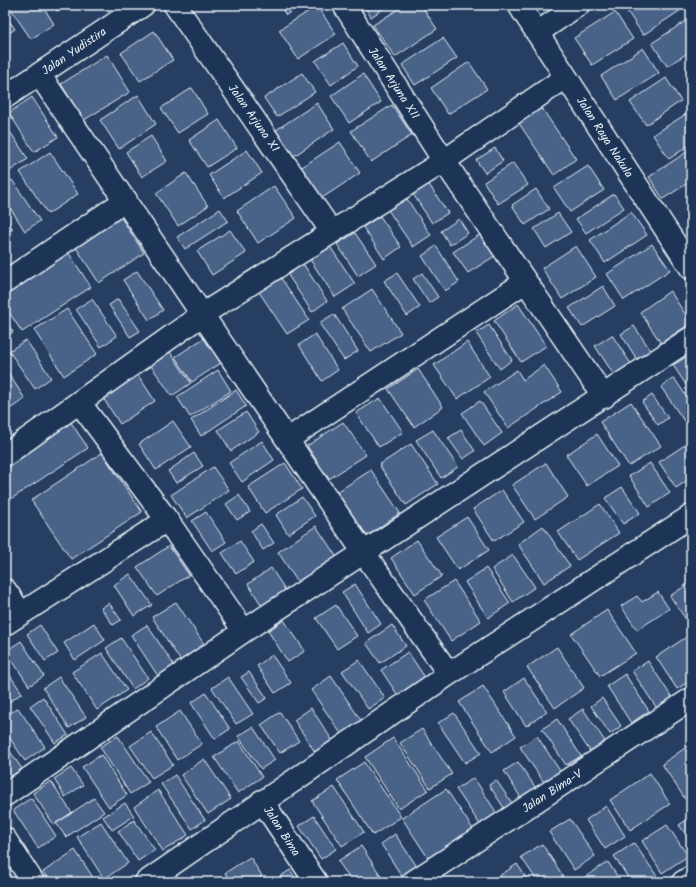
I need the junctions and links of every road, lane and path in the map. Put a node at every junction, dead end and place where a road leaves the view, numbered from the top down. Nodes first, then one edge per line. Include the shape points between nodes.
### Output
1 (143, 5) edge
2 (175, 5) edge
3 (344, 5) edge
4 (519, 5) edge
5 (578, 5) edge
6 (537, 33) junction
7 (39, 74) junction
8 (566, 77) junction
9 (5, 96) edge
10 (444, 161) junction
11 (126, 200) junction
12 (332, 232) junction
13 (691, 268) edge
14 (5, 282) edge
15 (525, 282) junction
16 (204, 314) junction
17 (691, 338) edge
18 (604, 397) junction
19 (79, 402) junction
20 (288, 439) junction
21 (5, 455) edge
22 (167, 520) junction
23 (688, 526) edge
24 (364, 552) junction
25 (5, 590) edge
26 (13, 619) edge
27 (244, 631) junction
28 (449, 674) junction
29 (691, 699) edge
30 (5, 795) edge
31 (262, 800) junction
32 (5, 839) edge
33 (691, 877) edge
34 (33, 882) edge
35 (146, 882) edge
36 (316, 882) edge
37 (413, 882) edge
38 (683, 882) edge

1 - 7 street, Jalan Yudistira
2 - 12 street, Jalan Arjuna XI
3 - 10 street, Jalan Arjuna XII
4 - 6 street, Jalan Raya Nakula
5 - 6 street
6 - 8 street, Jalan Raya Nakula
7 - 9 street, Jalan Yudistira
7 - 11 street
8 - 10 street
8 - 13 street, Jalan Raya Nakula
10 - 12 street
10 - 15 street, Jalan Arjuna XII
11 - 14 street
11 - 16 street
12 - 16 street
15 - 18 street, Jalan Arjuna XII
15 - 20 street
16 - 19 street
16 - 20 street
17 - 18 street
18 - 24 street
19 - 21 street
19 - 22 street
20 - 24 street
22 - 26 street
22 - 27 street
23 - 28 street
24 - 27 street
24 - 28 street
25 - 26 street
27 - 30 street
28 - 31 street
29 - 37 street, Jalan Bima-V
31 - 35 street
31 - 36 street, Jalan Bima
32 - 34 street
33 - 38 street

